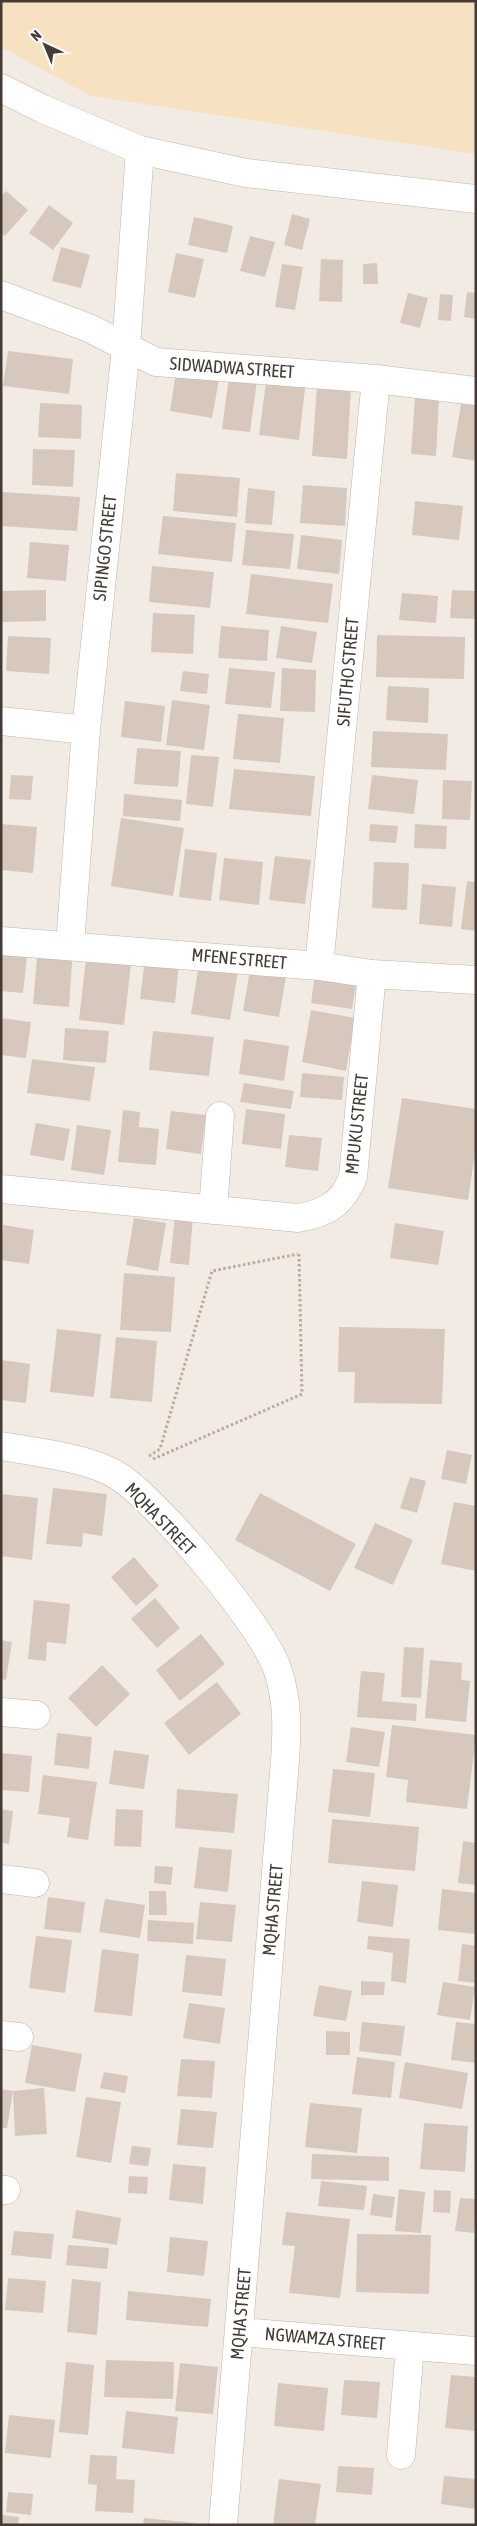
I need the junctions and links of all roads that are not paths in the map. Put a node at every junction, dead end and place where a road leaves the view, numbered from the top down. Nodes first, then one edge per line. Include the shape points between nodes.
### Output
1 (1, 88) edge
2 (140, 150) junction
3 (476, 199) edge
4 (1, 295) edge
5 (126, 348) junction
6 (376, 379) junction
7 (476, 391) edge
8 (1, 721) edge
9 (86, 730) junction
10 (1, 941) edge
11 (70, 945) junction
12 (319, 966) junction
13 (372, 974) junction
14 (476, 980) edge
15 (220, 1116) dead end
16 (1, 1189) edge
17 (213, 1210) junction
18 (1, 1446) edge
19 (1, 1712) edge
20 (36, 1715) dead end
21 (1, 1879) edge
22 (35, 1883) dead end
23 (240, 2332) junction
24 (410, 2346) junction
25 (476, 2351) edge
26 (401, 2455) dead end
27 (223, 2525) edge

1 - 2 street
2 - 3 street via 246,173
2 - 5 street, SIPINGO STREET
4 - 5 street, SIDWADWA STREET via 89,328
5 - 6 street, SIDWADWA STREET via 156,362
5 - 9 street, SIPINGO STREET
6 - 7 street, SIDWADWA STREET
6 - 12 street, SIFUTHO STREET
8 - 9 street
9 - 11 street, SIPINGO STREET
10 - 11 street, MFENE STREET
11 - 12 street, MFENE STREET
12 - 13 street, MFENE STREET
13 - 14 street, MFENE STREET
13 - 17 street, MPUKU STREET via 353,1177 346,1193 333,1206 315,1215 298,1218
15 - 17 street
16 - 17 street, MPUKU STREET
18 - 23 street, MQHA STREET via 69,1458 117,1475 143,1495 179,1534 266,1644 278,1669 285,1696 285,1762
19 - 20 street
21 - 22 street
23 - 24 street, NGWAMZA STREET
23 - 27 street, MQHA STREET
24 - 25 street, NGWAMZA STREET
24 - 26 street, NGWAMZA STREET

